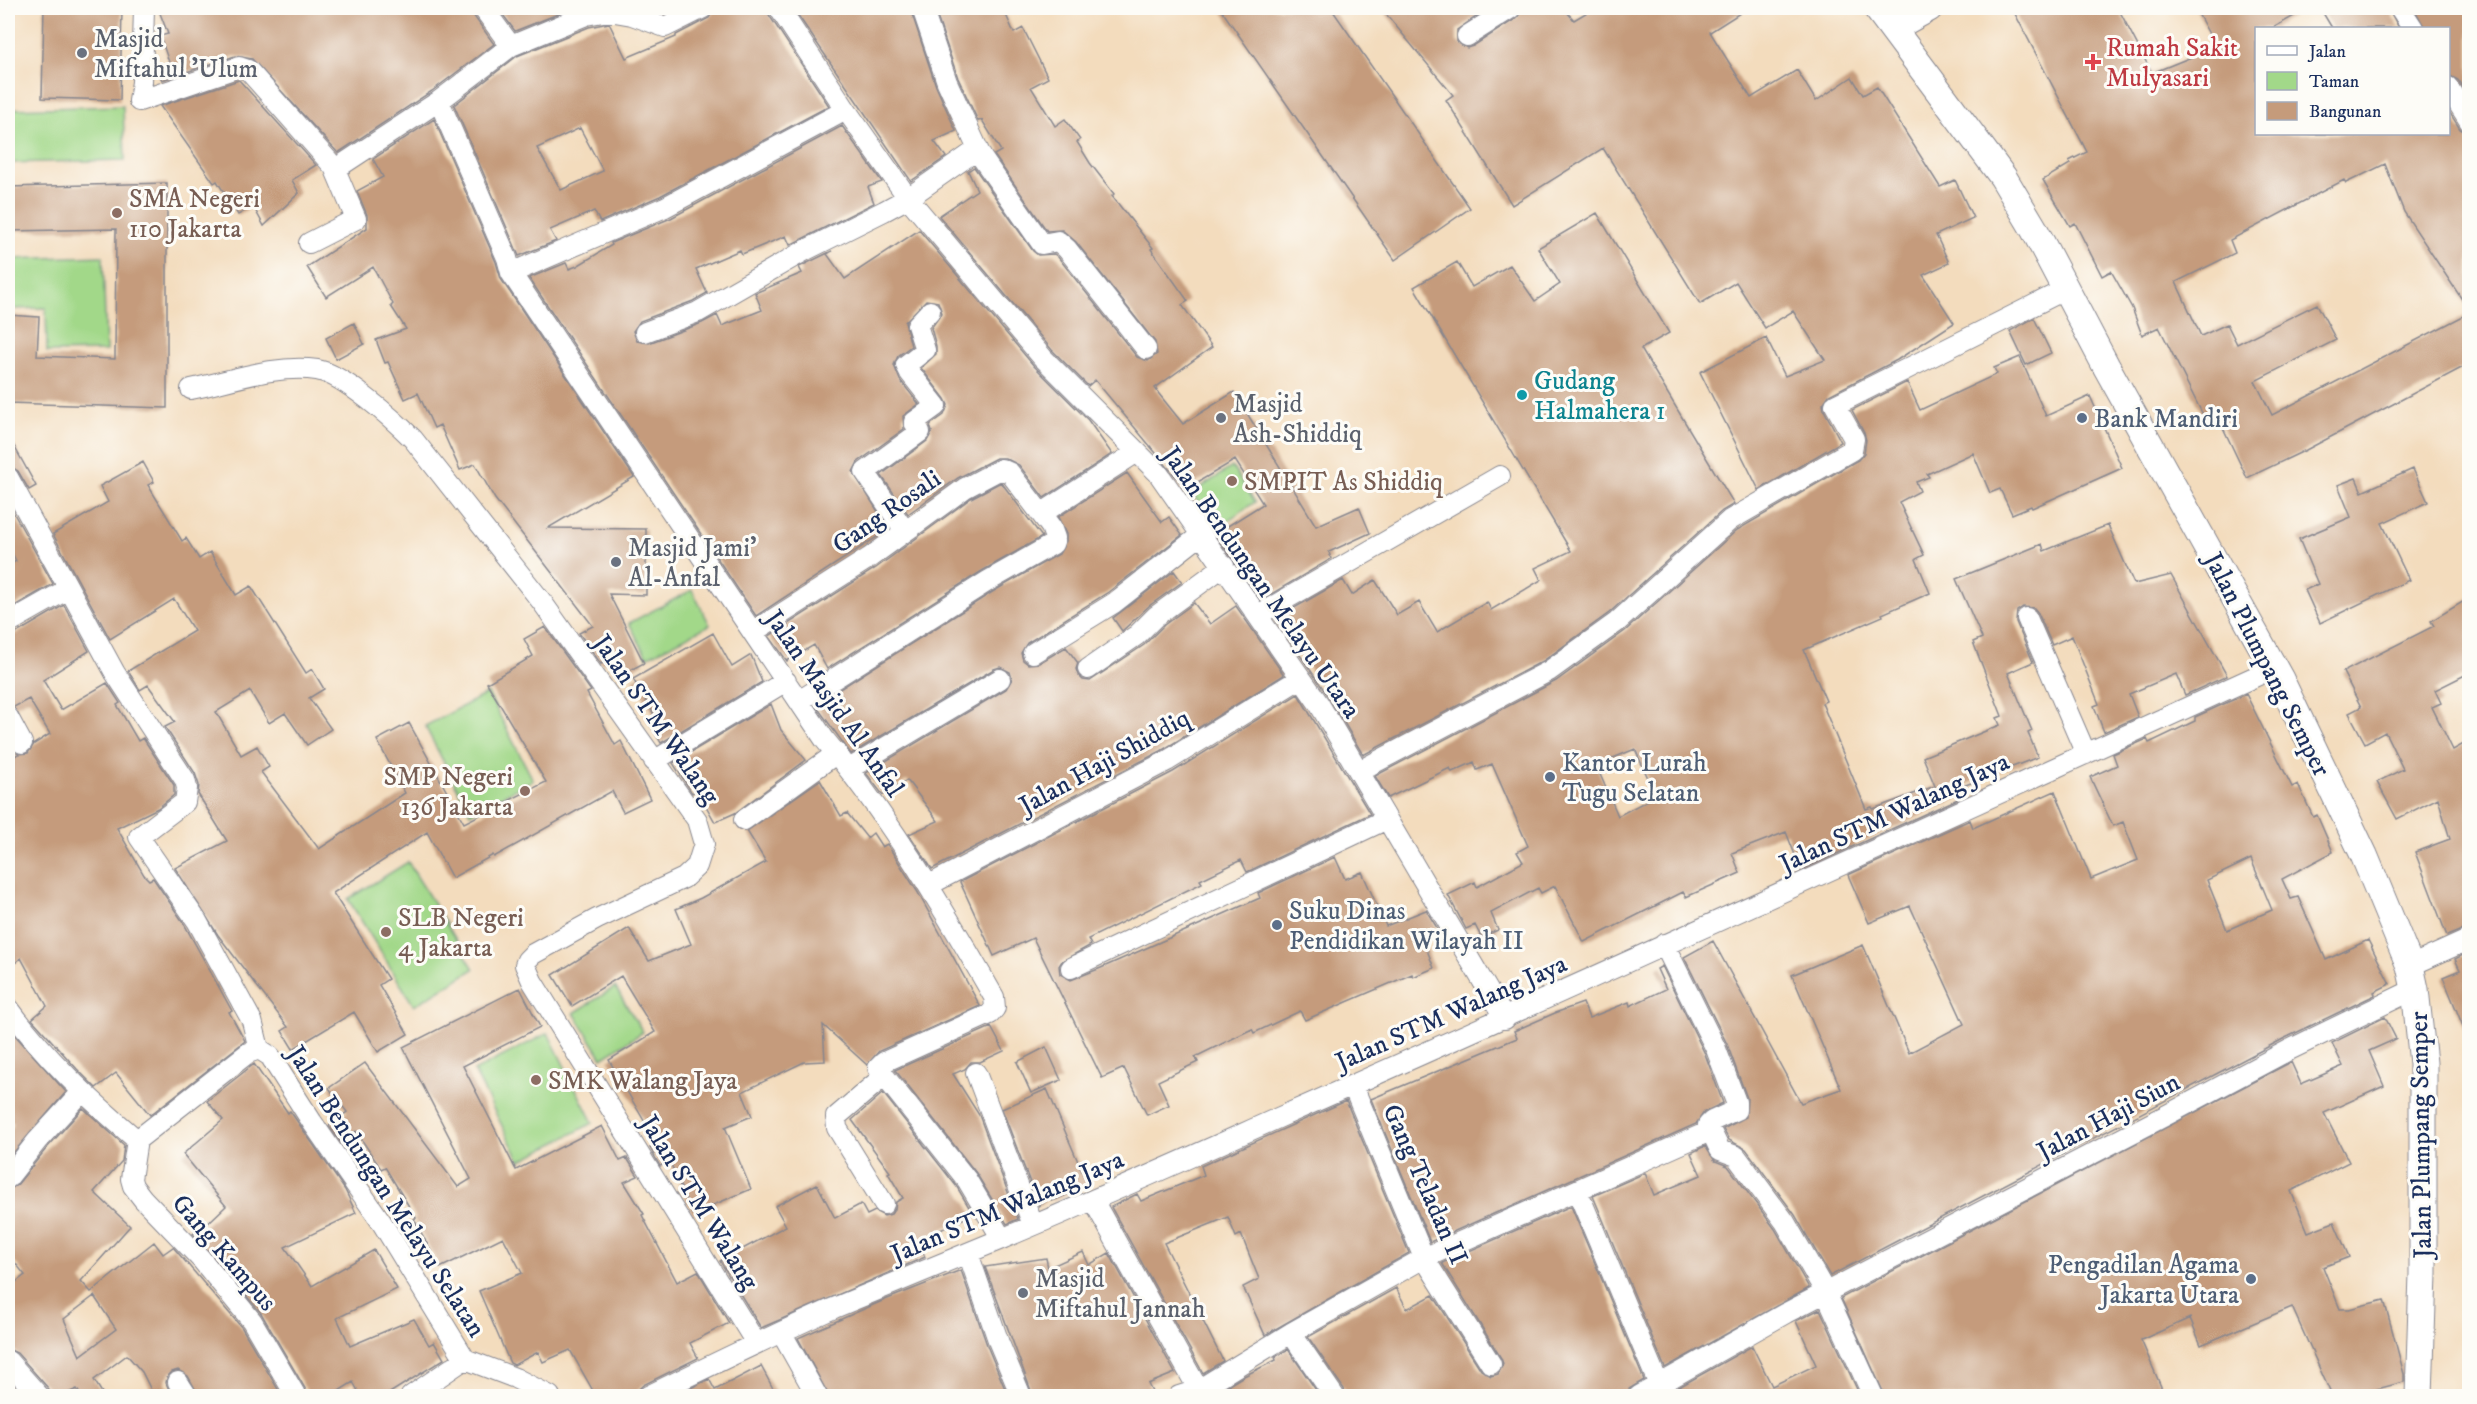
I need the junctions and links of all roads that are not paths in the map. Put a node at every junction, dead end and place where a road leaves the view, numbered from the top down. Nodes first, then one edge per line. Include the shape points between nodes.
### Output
1 (144, 8) edge
2 (483, 8) edge
3 (703, 8) edge
4 (779, 8) edge
5 (922, 8) edge
6 (1511, 8) edge
7 (1929, 8) edge
8 (2400, 8) edge
9 (609, 9) edge
10 (1885, 18) edge
11 (2412, 27) edge
12 (1467, 36) dead end
13 (511, 46) junction
14 (2450, 90) edge
15 (439, 101) junction
16 (846, 110) junction
17 (2469, 122) edge
18 (978, 149) junction
19 (334, 167) junction
20 (908, 198) junction
21 (309, 243) dead end
22 (511, 273) junction
23 (2066, 289) junction
24 (930, 311) dead end
25 (645, 332) dead end
26 (1146, 349) dead end
27 (191, 389) dead end
28 (1137, 452) junction
29 (1500, 476) dead end
30 (8, 477) edge
31 (1041, 514) junction
32 (905, 531) junction
33 (1202, 534) junction
34 (1224, 566) junction
35 (68, 589) junction
36 (1258, 615) junction
37 (2027, 618) dead end
38 (8, 623) edge
39 (753, 632) junction
40 (1033, 653) dead end
41 (2274, 668) junction
42 (1088, 669) dead end
43 (1301, 678) junction
44 (1000, 679) dead end
45 (786, 681) junction
46 (799, 701) junction
47 (8, 717) edge
48 (22, 743) dead end
49 (837, 753) junction
50 (2086, 754) junction
51 (654, 761) junction
52 (849, 769) junction
53 (1359, 771) junction
54 (1387, 819) junction
55 (744, 820) dead end
56 (929, 885) junction
57 (2469, 939) edge
58 (1664, 944) junction
59 (1071, 968) dead end
60 (2413, 978) junction
61 (8, 1007) edge
62 (1506, 1019) junction
63 (259, 1049) junction
64 (976, 1073) dead end
65 (883, 1077) junction
66 (1353, 1086) junction
67 (82, 1092) junction
68 (1710, 1131) junction
69 (137, 1140) junction
70 (8, 1178) edge
71 (1577, 1190) junction
72 (1094, 1200) junction
73 (884, 1204) dead end
74 (1033, 1225) junction
75 (1002, 1239) junction
76 (968, 1253) junction
77 (1424, 1258) junction
78 (1826, 1293) junction
79 (782, 1332) junction
80 (1291, 1333) junction
81 (756, 1343) junction
82 (465, 1359) junction
83 (8, 1361) edge
84 (1491, 1364) dead end
85 (1659, 1386) junction
86 (1200, 1393) edge
87 (39, 1396) edge
88 (296, 1396) edge
89 (411, 1396) edge
90 (550, 1396) edge
91 (648, 1396) edge
92 (817, 1396) edge
93 (1021, 1396) edge
94 (1179, 1396) edge
95 (1334, 1396) edge
96 (1639, 1396) edge
97 (1873, 1396) edge
98 (2419, 1396) edge

1 - 19 street via 142,105 243,68
2 - 13 street
3 - 9 street via 665,27
4 - 16 street, Jalan Bendungan Melayu Utara
5 - 18 street via 947,82
6 - 12 street
7 - 10 main road
8 - 11 street
9 - 13 street
10 - 23 main road, Jalan Plumpang Semper via 2003,177
13 - 15 street
14 - 17 street
15 - 19 street via 341,167
15 - 22 street, Jalan Masjid Al Anfal
16 - 20 street, Jalan Bendungan Melayu Utara
16 - 22 street via 665,207
18 - 20 street
18 - 26 street via 1042,244 1058,241 1067,249
19 - 21 street via 356,219
20 - 25 street via 804,251 698,312
20 - 28 street, Jalan Bendungan Melayu Utara via 1043,358
22 - 39 street, Jalan Masjid Al Anfal
23 - 41 main road, Jalan Plumpang Semper
23 - 53 street via 1835,405 1854,440 1852,450 1730,520 1617,622 1549,670
24 - 32 street via 916,325 925,350 906,365 936,406 914,423 920,432 865,472
27 - 51 street, Jalan STM Walang via 284,369 319,370 341,380 398,424 542,602
28 - 31 street
28 - 33 street, Jalan Bendungan Melayu Utara via 1158,473
29 - 36 street
30 - 35 street
31 - 32 street, Gang Rosali via 1010,473 1001,469 965,488
31 - 46 street via 1051,527 1053,544
32 - 39 street, Gang Rosali
33 - 34 street, Jalan Bendungan Melayu Utara
33 - 40 street via 1114,603
34 - 36 street, Jalan Bendungan Melayu Utara
34 - 42 street
35 - 38 street
35 - 63 street via 185,780 185,802 139,837 197,921 252,1021
36 - 43 street, Jalan Bendungan Melayu Utara
37 - 50 street
39 - 45 street, Jalan Masjid Al Anfal
41 - 50 street, Jalan STM Walang Jaya
41 - 60 main road, Jalan Plumpang Semper via 2364,855
43 - 53 street, Jalan Bendungan Melayu Utara
43 - 56 street, Jalan Haji Shiddiq via 1167,760
44 - 52 street
45 - 46 street, Jalan Masjid Al Anfal
45 - 51 street
46 - 49 street, Jalan Masjid Al Anfal
47 - 48 street
49 - 52 street, Jalan Masjid Al Anfal
49 - 55 street
50 - 58 street, Jalan STM Walang Jaya
51 - 81 street, Jalan STM Walang via 697,820 704,844 697,866 684,878 533,954 525,965
52 - 56 street, Jalan Masjid Al Anfal
53 - 54 street, Jalan Bendungan Melayu Utara
54 - 59 street
54 - 62 street, Jalan Bendungan Melayu Utara
56 - 65 street, Jalan Masjid Al Anfal via 994,997 995,1008 990,1014 884,1062 878,1068
57 - 60 street, Jalan Haji Siun
58 - 62 street, Jalan STM Walang Jaya
58 - 68 street via 1716,1049 1736,1102 1736,1110 1708,1125
60 - 78 street, Jalan Haji Siun via 2289,1050
60 - 98 main road, Jalan Plumpang Semper via 2423,1075
61 - 67 street via 32,1040
62 - 66 street, Jalan STM Walang Jaya
63 - 69 street, Jalan Bendungan Melayu Selatan via 248,1053
63 - 82 street, Jalan Bendungan Melayu Selatan via 270,1056 382,1223
64 - 74 street
65 - 73 street via 836,1117 837,1128
65 - 75 street via 967,1180
66 - 72 street, Jalan STM Walang Jaya
66 - 77 street, Gang Teladan II
67 - 69 street
67 - 70 street
68 - 71 street
68 - 78 street via 1720,1150 1736,1156 1785,1222
69 - 88 street, Gang Kampus via 133,1186 252,1321
71 - 77 street
71 - 85 street
72 - 74 street, Jalan STM Walang Jaya
72 - 86 street
74 - 75 street, Jalan STM Walang Jaya
75 - 76 street, Jalan STM Walang Jaya
76 - 79 street, Jalan STM Walang Jaya
76 - 93 street
77 - 80 street
77 - 84 street, Gang Teladan II
78 - 85 street, Jalan Haji Siun
78 - 97 street
79 - 81 street, Jalan STM Walang Jaya
79 - 92 street
80 - 86 street
80 - 95 street
81 - 91 street, Jalan STM Walang Jaya
82 - 89 street
82 - 90 street, Jalan Bendungan Melayu Selatan via 515,1377
83 - 87 street
85 - 96 street, Jalan Haji Siun
86 - 94 street

